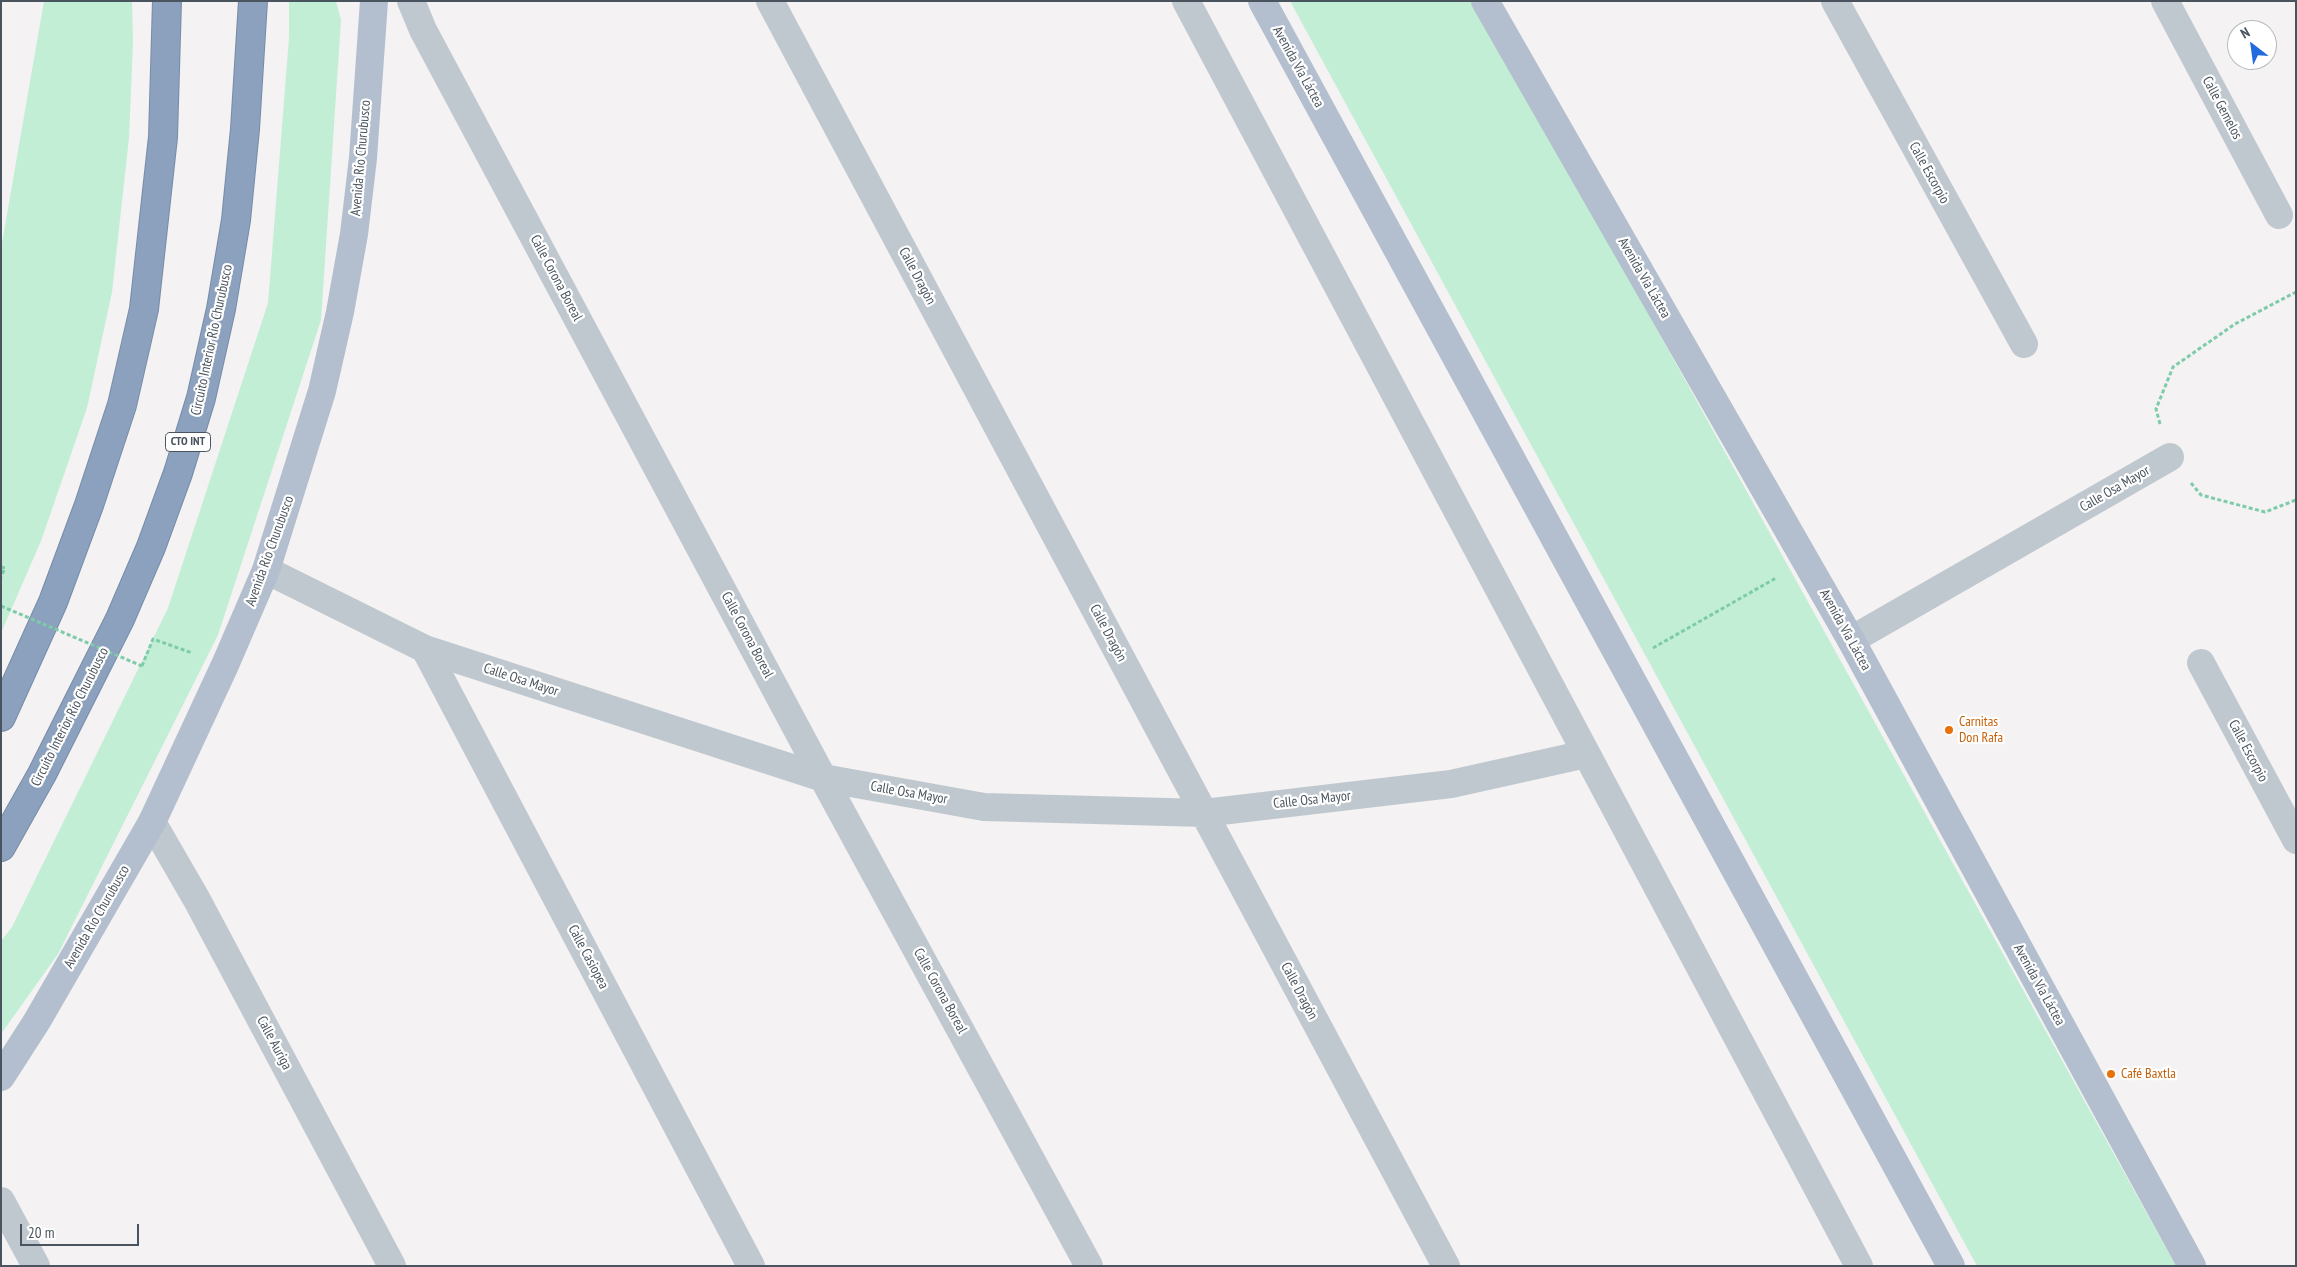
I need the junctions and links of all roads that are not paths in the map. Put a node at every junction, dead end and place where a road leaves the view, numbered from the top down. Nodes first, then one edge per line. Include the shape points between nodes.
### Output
1 (167, 1) edge
2 (253, 1) edge
3 (374, 1) edge
4 (411, 1) edge
5 (770, 1) edge
6 (1186, 1) edge
7 (1262, 1) edge
8 (1485, 1) edge
9 (1835, 1) edge
10 (2165, 1) edge
11 (2280, 215) dead end
12 (2024, 344) dead end
13 (2170, 457) road end
14 (266, 570) junction
15 (1851, 640) junction
16 (425, 649) junction
17 (2200, 663) dead end
18 (1, 717) edge
19 (1586, 754) junction
20 (823, 778) junction
21 (1204, 812) junction
22 (152, 822) junction
23 (2296, 840) edge
24 (1, 847) edge
25 (1, 1077) edge
26 (1, 1201) edge
27 (36, 1266) edge
28 (392, 1266) edge
29 (751, 1266) edge
30 (1089, 1266) edge
31 (1446, 1266) edge
32 (1859, 1266) edge
33 (1951, 1266) edge
34 (2192, 1266) edge

1 - 18 highway via 163,137 144,309 122,405 53,602
2 - 24 highway, Circuito Interior Río Churubusco / CTO INT via 246,129 236,220 201,398 151,547 120,619 42,774
3 - 14 main road, Avenida Río Churubusco via 362,168 340,312 322,391
4 - 20 street, Calle Corona Boreal via 428,39
5 - 21 street, Calle Dragón
6 - 19 street
7 - 33 main road, Avenida Vía Láctea
8 - 15 main road, Avenida Vía Láctea
9 - 12 street, Calle Escorpio
10 - 11 street, Calle Gemelos
13 - 15 street, Calle Osa Mayor
14 - 16 street, Calle Osa Mayor
14 - 22 main road, Avenida Río Churubusco
15 - 34 main road, Avenida Vía Láctea
16 - 20 street, Calle Osa Mayor
16 - 29 street, Calle Casiopea
17 - 23 street, Calle Escorpio
19 - 21 street, Calle Osa Mayor via 1452,784
19 - 32 street
20 - 21 street, Calle Osa Mayor via 984,807
20 - 30 street, Calle Corona Boreal
21 - 31 street, Calle Dragón
22 - 25 main road, Avenida Río Churubusco
22 - 28 street, Calle Auriga
26 - 27 street

